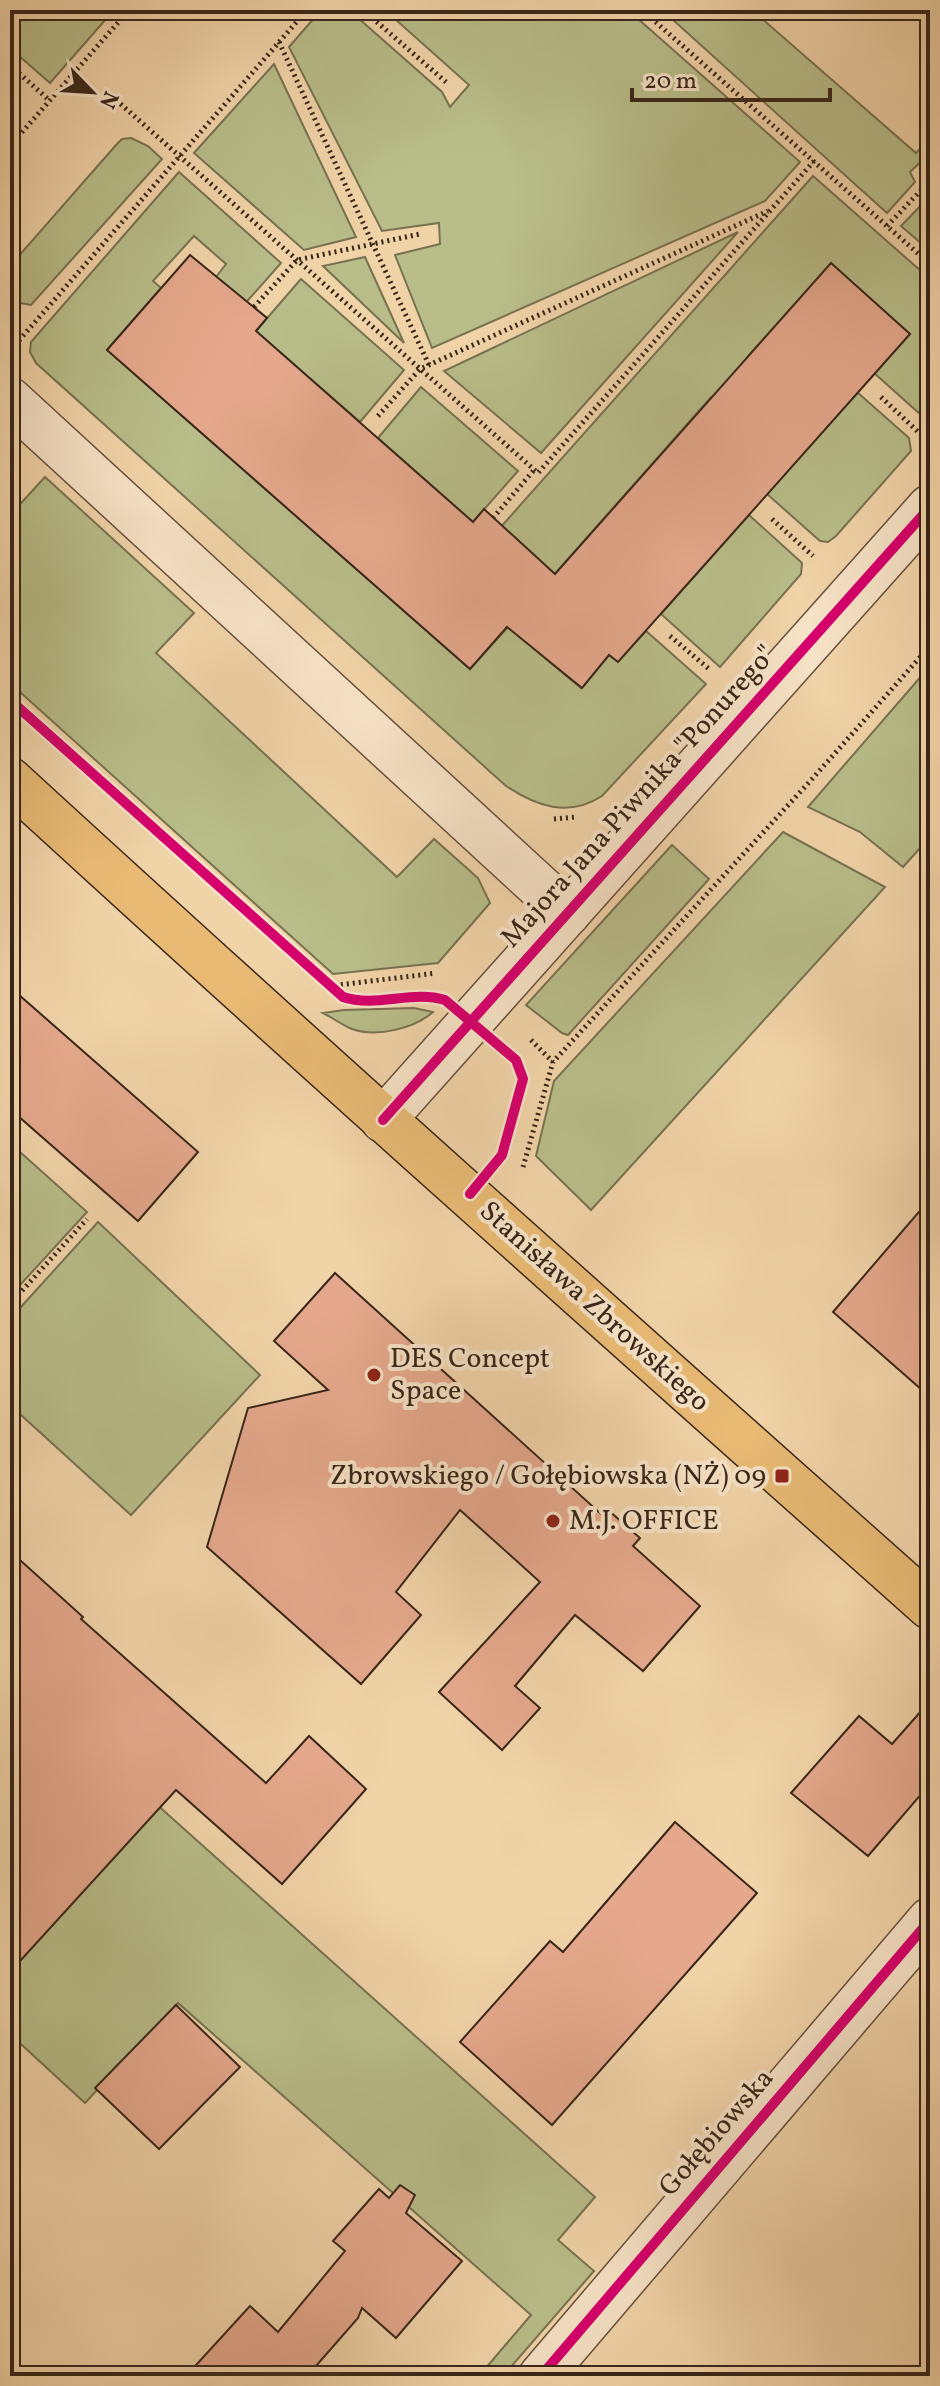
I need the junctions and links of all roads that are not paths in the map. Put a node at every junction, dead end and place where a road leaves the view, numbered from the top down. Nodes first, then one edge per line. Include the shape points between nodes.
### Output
1 (10, 400) edge
2 (930, 507) edge
3 (10, 780) edge
4 (568, 913) junction
5 (383, 1120) junction
6 (930, 1607) edge
7 (930, 1920) edge
8 (541, 2376) edge

1 - 4 street
2 - 4 street, Majora Jana Piwnika "Ponurego"
3 - 5 main road, Stanisława Zbrowskiego
4 - 5 street, Majora Jana Piwnika "Ponurego"
5 - 6 main road, Stanisława Zbrowskiego
7 - 8 street, Gołębiowska

